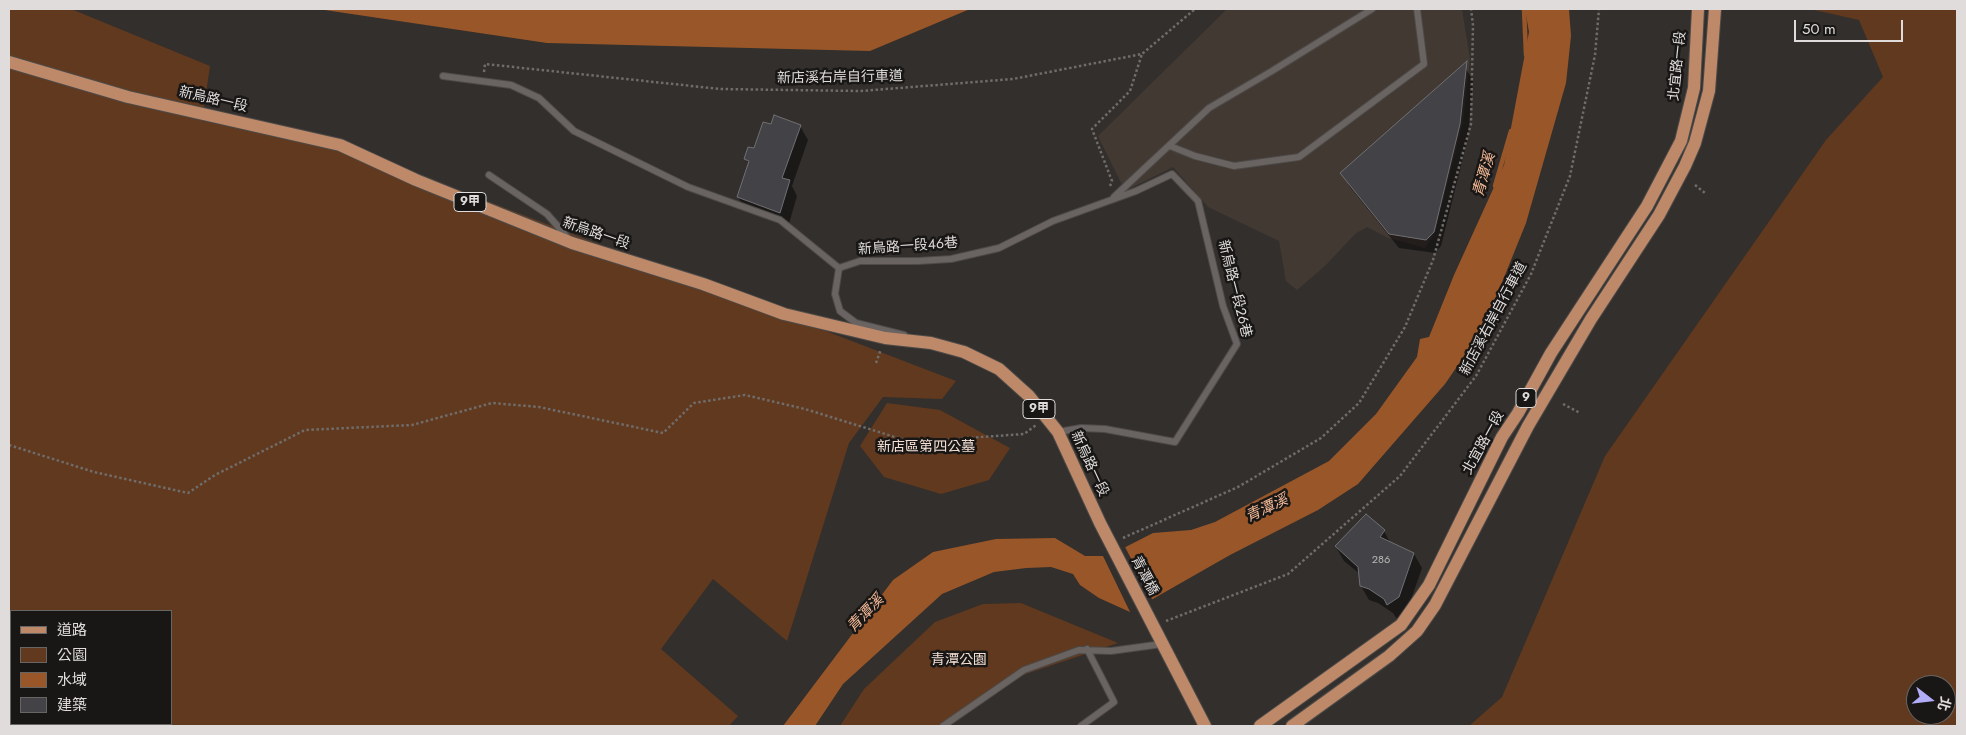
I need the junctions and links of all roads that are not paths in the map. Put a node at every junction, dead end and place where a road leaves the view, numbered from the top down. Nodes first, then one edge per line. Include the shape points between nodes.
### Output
1 (1372, 9) edge
2 (1417, 9) edge
3 (1698, 9) edge
4 (1715, 9) edge
5 (9, 62) edge
6 (443, 76) dead end
7 (1170, 146) junction
8 (488, 175) dead end
9 (1111, 200) junction
10 (572, 243) junction
11 (839, 268) junction
12 (932, 343) junction
13 (1058, 432) junction
14 (1100, 523) joint
15 (1162, 644) junction
16 (1087, 649) junction
17 (943, 726) edge
18 (1081, 726) edge
19 (1205, 726) edge
20 (1260, 726) edge
21 (1292, 726) edge

1 - 7 lane via 1209,108
2 - 7 lane via 1424,64 1299,157 1234,166
3 - 20 main road, 北宜路一段 / 9 via 1694,88 1681,141 1647,206 1551,353 1502,437 1428,585 1401,624
4 - 21 main road, 9 via 1709,91 1696,143 1659,215 1591,319 1528,426 1436,605 1417,631 1390,656
5 - 10 main road, 新烏路一段 / 9甲 via 128,97 340,145 416,180
6 - 11 lane via 510,84 539,98 574,130 688,187 780,220
7 - 9 lane
8 - 10 lane via 547,214
9 - 11 lane, 新烏路一段46巷 via 1053,221 999,248 951,259 860,261
9 - 13 lane, 新烏路一段26巷 via 1172,174 1198,201 1223,306 1237,344 1175,442 1105,429 1081,428
10 - 12 main road, 新烏路一段 / 9甲 via 703,284 784,314 885,338
11 - 12 lane via 835,294 840,311 856,323
12 - 13 main road, 新烏路一段 / 9甲 via 964,352 999,369 1029,396
13 - 14 main road, 新烏路一段 / 9甲
14 - 15 main road, 青潭橋 / 9甲
15 - 16 lane via 1111,651
15 - 19 main road, 9甲
16 - 17 lane via 1024,670
16 - 18 lane via 1114,702

